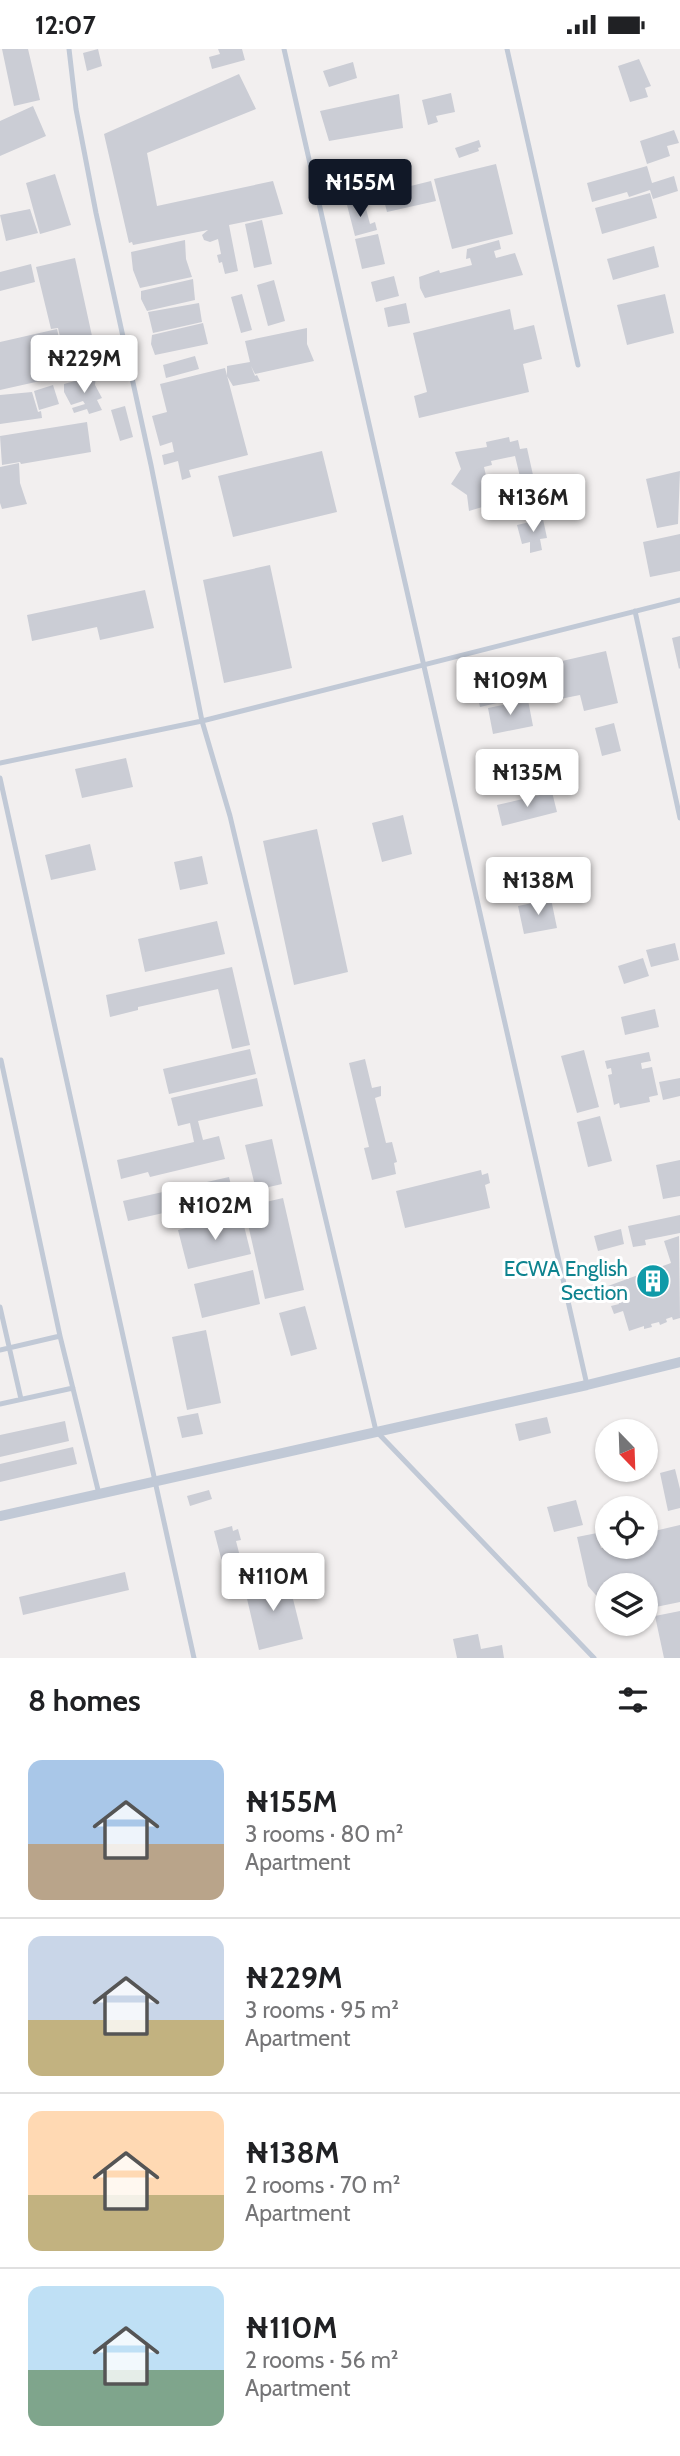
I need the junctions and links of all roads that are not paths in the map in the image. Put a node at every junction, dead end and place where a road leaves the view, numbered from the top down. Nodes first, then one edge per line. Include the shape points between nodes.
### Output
1 (69, 49) edge
2 (284, 49) edge
3 (507, 49) edge
4 (578, 365) dead end
5 (680, 600) edge
6 (635, 611) junction
7 (423, 667) junction
8 (202, 721) junction
9 (0, 762) edge
10 (0, 778) edge
11 (680, 818) edge
12 (1, 1061) edge
13 (0, 1307) edge
14 (60, 1336) junction
15 (9, 1348) junction
16 (0, 1350) edge
17 (680, 1362) edge
18 (587, 1385) junction
19 (73, 1388) junction
20 (21, 1399) junction
21 (0, 1404) edge
22 (376, 1431) junction
23 (156, 1481) junction
24 (99, 1494) junction
25 (0, 1516) edge
26 (194, 1658) edge
27 (594, 1658) edge

1 - 8 lane via 91,187
2 - 7 lane
3 - 4 lane
5 - 6 lane
6 - 7 lane
6 - 11 lane
7 - 8 lane
7 - 18 lane
8 - 9 lane
8 - 22 lane via 230,816
10 - 23 lane
12 - 14 lane
13 - 15 lane
14 - 15 lane
14 - 19 lane
15 - 16 lane
15 - 20 lane
17 - 18 street
18 - 22 street
19 - 20 lane
19 - 24 lane
20 - 21 lane
22 - 23 street
22 - 27 lane
23 - 24 street
23 - 26 lane
24 - 25 street

